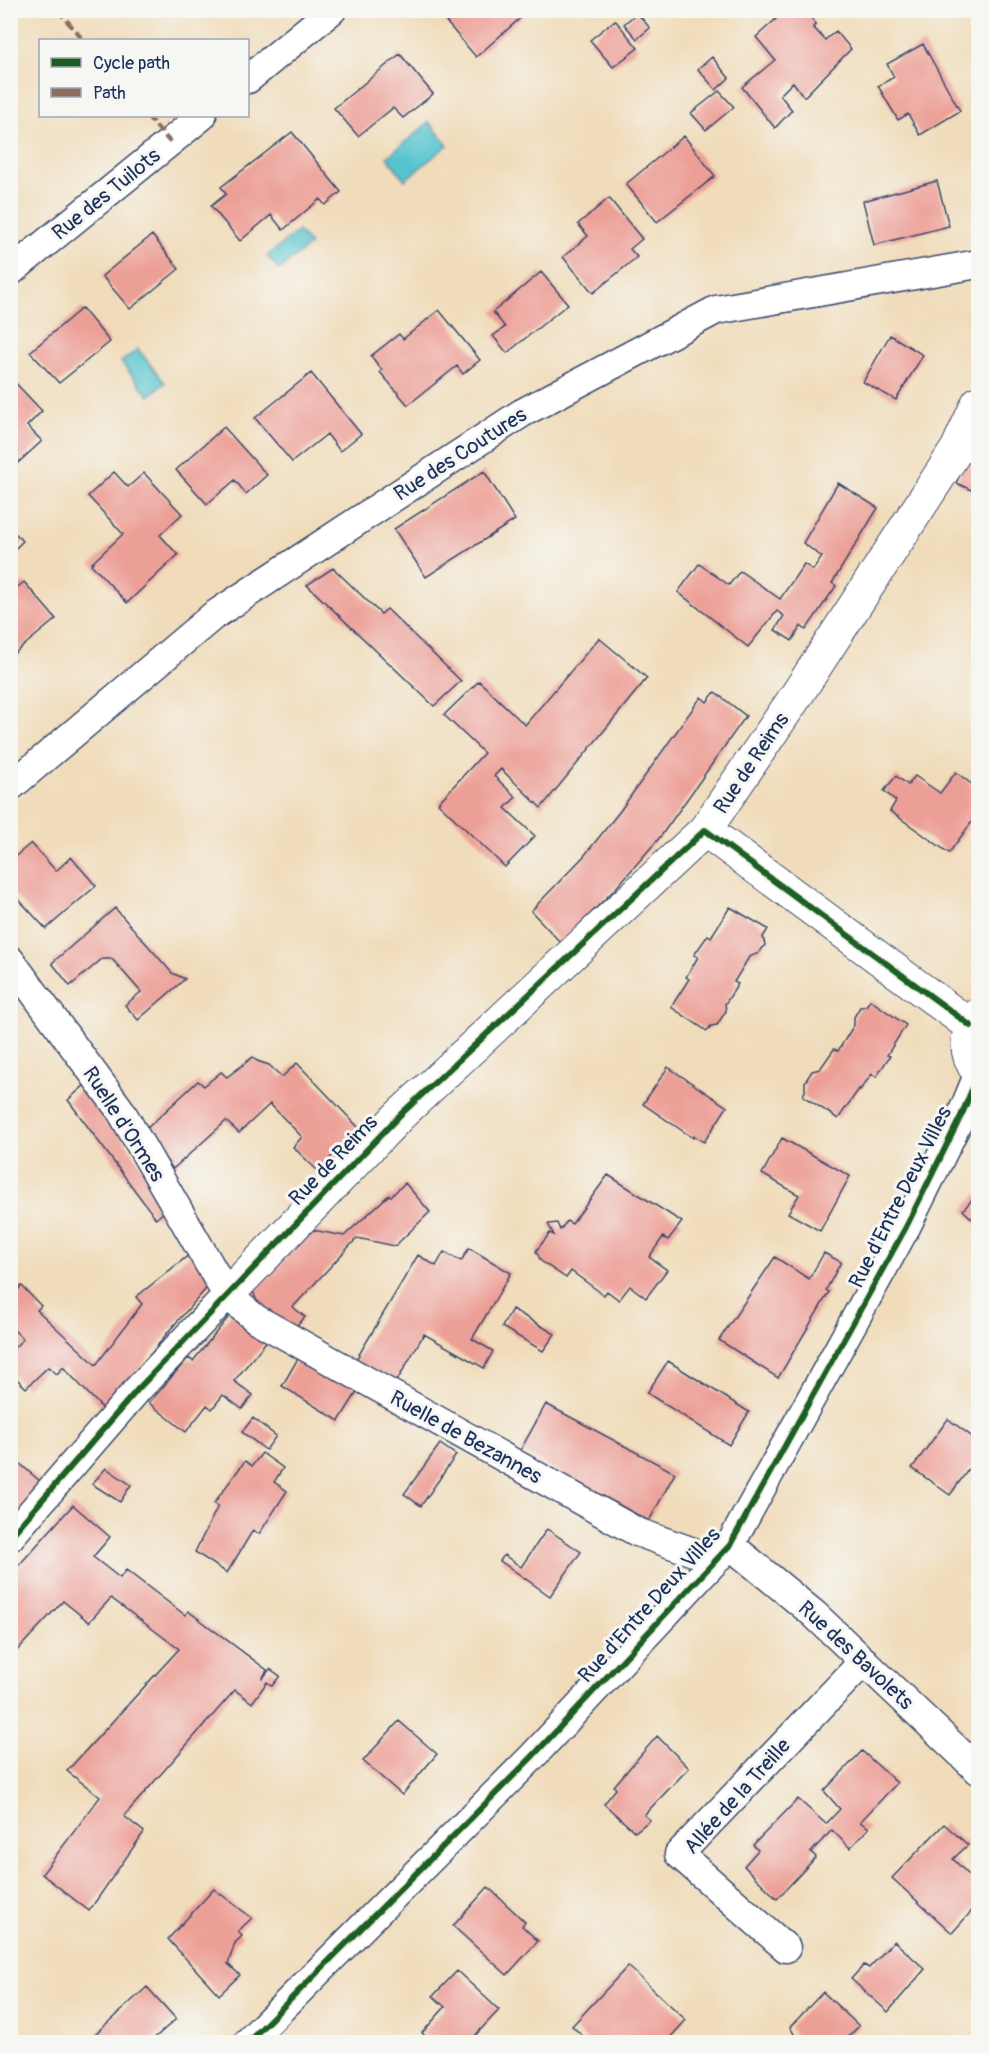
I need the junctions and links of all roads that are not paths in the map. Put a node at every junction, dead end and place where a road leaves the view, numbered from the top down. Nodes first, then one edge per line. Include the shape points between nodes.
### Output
1 (332, 10) edge
2 (249, 78) edge
3 (201, 117) edge
4 (978, 264) edge
5 (10, 272) edge
6 (978, 403) edge
7 (10, 787) edge
8 (705, 830) junction
9 (10, 960) edge
10 (975, 1021) edge
11 (978, 1074) edge
12 (227, 1295) junction
13 (10, 1537) edge
14 (723, 1553) junction
15 (864, 1661) junction
16 (978, 1770) edge
17 (786, 1948) dead end
18 (248, 2043) edge

1 - 2 street
3 - 5 street, Rue des Tuilots
4 - 7 street, Rue des Coutures via 716,310 522,413 213,616
6 - 8 street, Rue de Reims via 957,449
8 - 10 street
8 - 12 street, Rue de Reims via 400,1115
9 - 12 street, Ruelle d'Ormes via 121,1111
10 - 11 street via 967,1039
11 - 14 street, Rue d'Entre Deux Villes via 906,1227
12 - 13 street, Rue de Reims via 138,1389
12 - 14 street, Ruelle de Bezannes via 256,1319 637,1532
14 - 15 street, Rue des Bavolets via 814,1614
14 - 18 street, Rue d'Entre Deux Villes via 531,1758
15 - 16 street, Rue des Bavolets
15 - 17 street, Allée de la Treille via 679,1854

